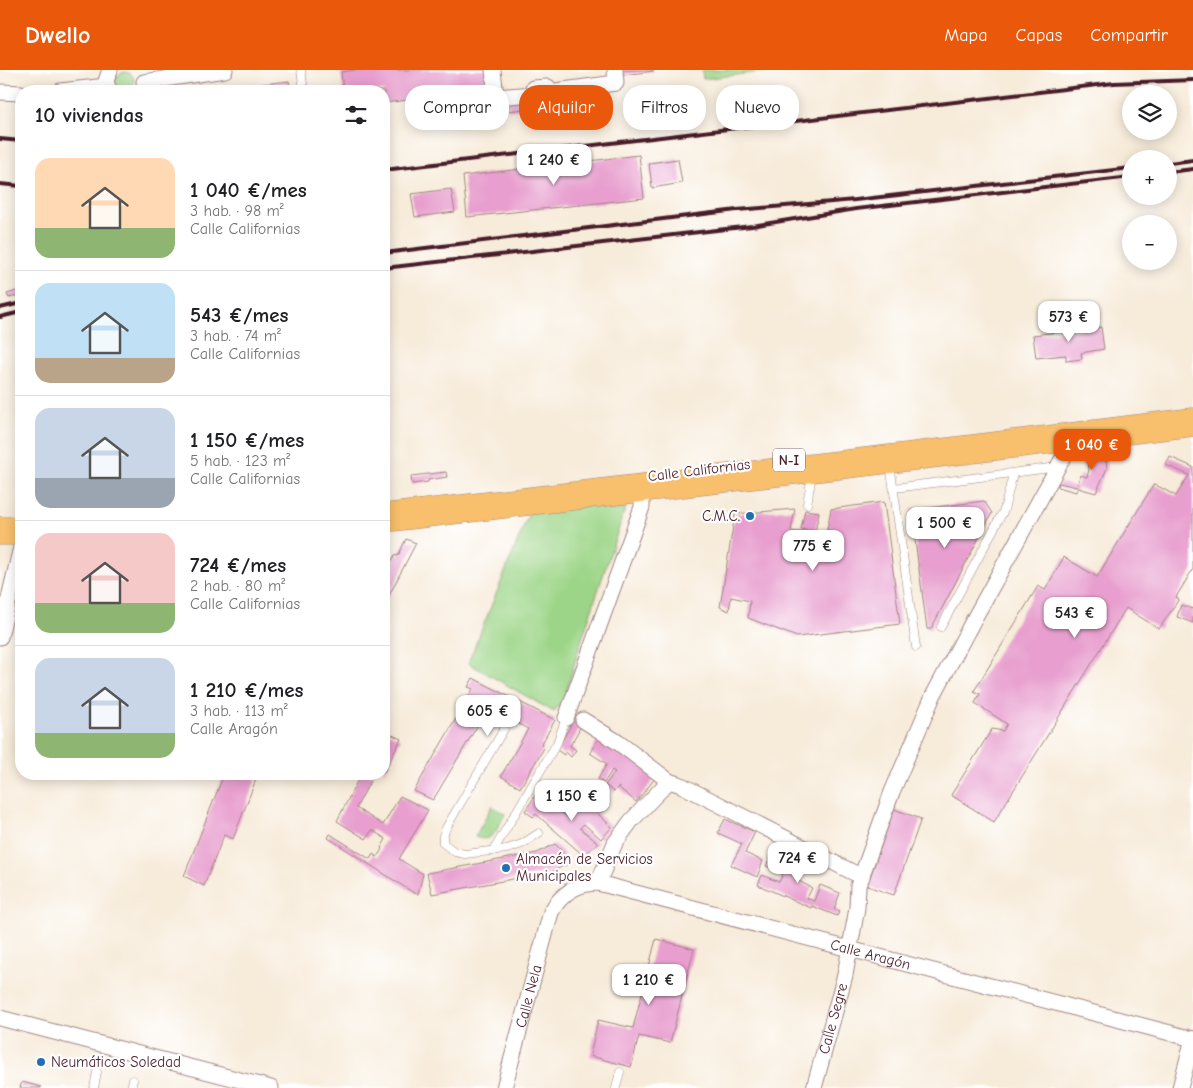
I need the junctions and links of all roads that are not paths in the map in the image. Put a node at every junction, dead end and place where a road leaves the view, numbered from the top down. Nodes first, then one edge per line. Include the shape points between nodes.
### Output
1 (110, 70) edge
2 (225, 70) edge
3 (301, 70) edge
4 (494, 70) edge
5 (615, 70) edge
6 (141, 81) edge
7 (108, 85) edge
8 (303, 85) edge
9 (0, 92) edge
10 (15, 93) edge
11 (1193, 411) edge
12 (1193, 422) edge
13 (1076, 436) junction
14 (890, 459) junction
15 (1058, 467) junction
16 (813, 468) junction
17 (1013, 474) junction
18 (642, 483) junction
19 (894, 488) junction
20 (807, 504) dead end
21 (390, 505) edge
22 (11, 532) edge
23 (390, 533) edge
24 (941, 626) dead end
25 (0, 637) edge
26 (916, 647) dead end
27 (566, 718) joint
28 (584, 720) dead end
29 (504, 729) dead end
30 (668, 781) junction
31 (538, 833) dead end
32 (493, 851) junction
33 (862, 876) junction
34 (598, 883) junction
35 (555, 905) joint
36 (849, 948) junction
37 (0, 1018) edge
38 (1193, 1039) edge
39 (97, 1072) dead end
40 (620, 1072) dead end
41 (94, 1088) edge
42 (271, 1088) edge
43 (504, 1088) edge
44 (616, 1088) edge
45 (814, 1088) edge
46 (1180, 1088) edge

1 - 7 street
2 - 6 street
3 - 8 lane
4 - 5 street via 496,97 533,94 533,88 548,87 548,92 616,83
9 - 10 street
11 - 18 highway, Calle Californias / N-I
12 - 13 highway, Calle Californias / N-I
13 - 14 highway, Calle Californias / N-I
13 - 15 street
14 - 16 highway, Calle Californias / N-I
14 - 19 lane
15 - 17 lane
15 - 33 street via 933,696 892,792
16 - 18 highway, Calle Californias / N-I
16 - 20 lane
17 - 19 lane
17 - 24 lane via 1004,510
18 - 21 highway, Calle Californias / N-I
18 - 23 highway, Calle Californias / N-I
18 - 27 street, Calle Californias via 642,507
19 - 26 lane
22 - 25 street
27 - 32 lane via 556,743
28 - 30 street
29 - 32 lane via 442,836 443,843 455,852
30 - 33 street
30 - 34 street via 615,843
31 - 32 lane via 522,844
33 - 36 street
34 - 35 street, Calle Aragón via 570,890
34 - 36 street, Calle Aragón
35 - 43 street, Calle Nela
36 - 38 street, Calle Aragón
36 - 45 street, Calle Segre via 845,975
37 - 42 street
38 - 46 street
39 - 41 lane
40 - 44 lane

